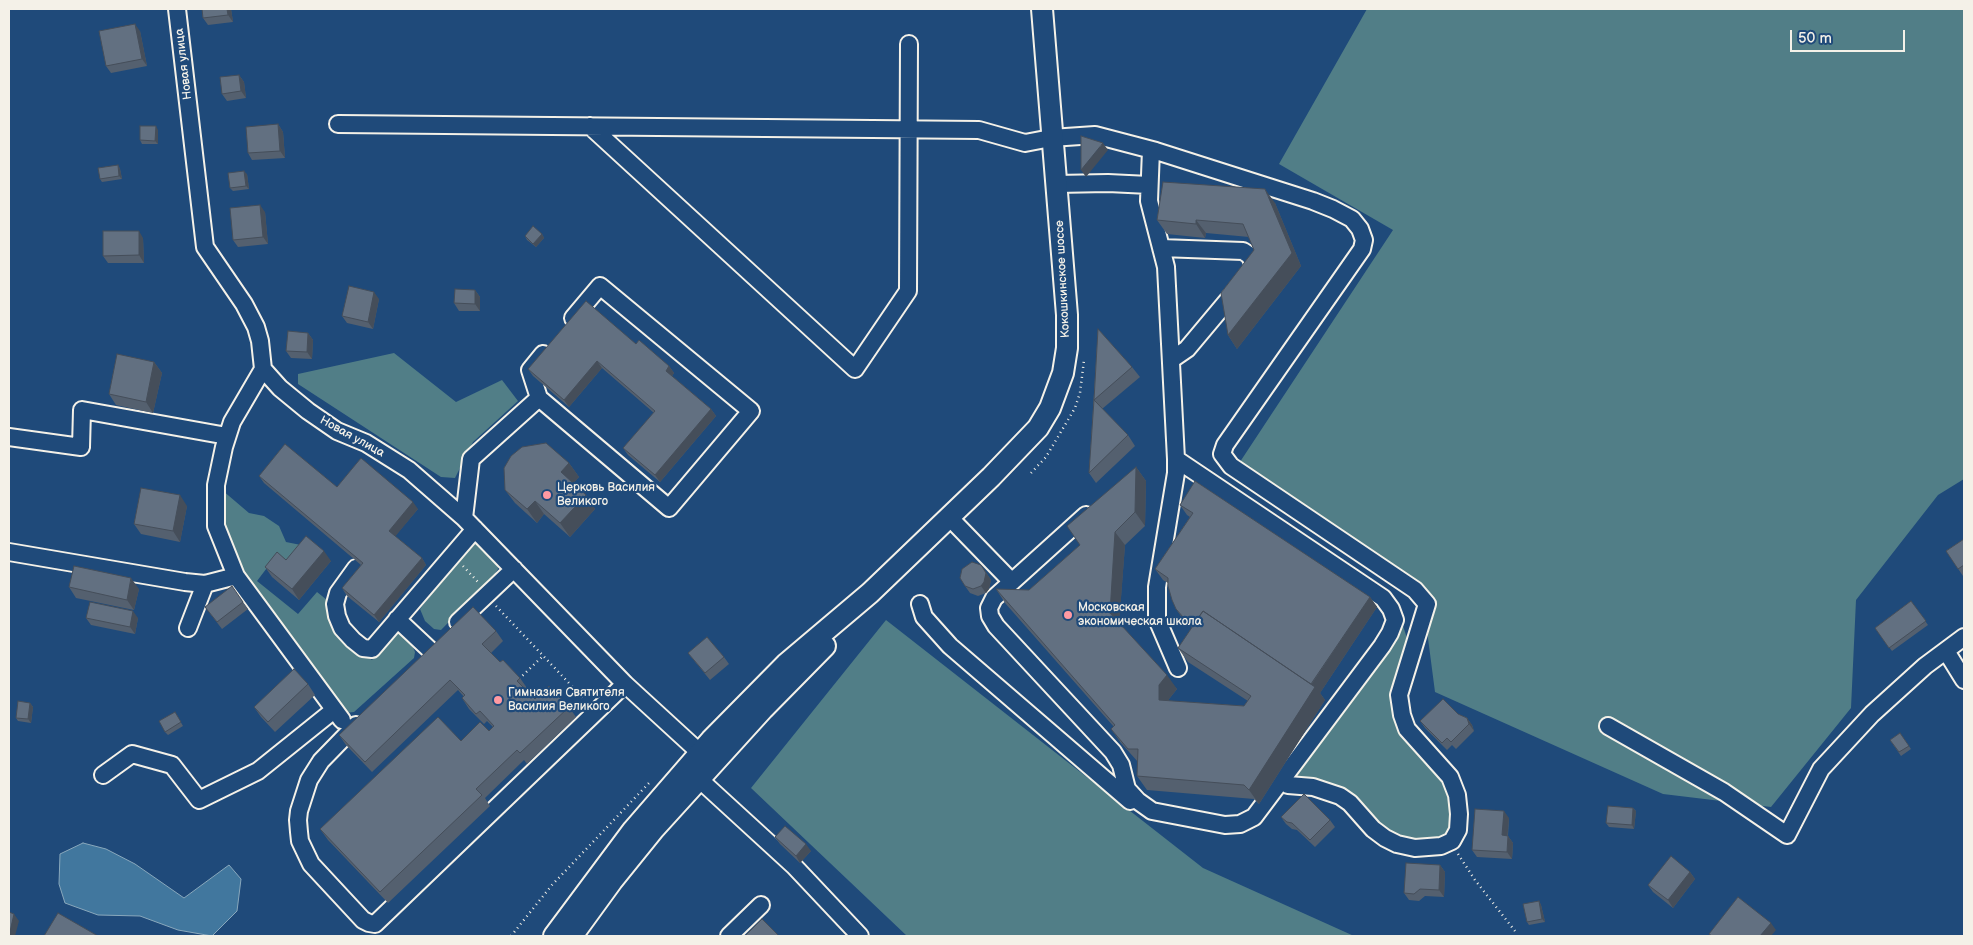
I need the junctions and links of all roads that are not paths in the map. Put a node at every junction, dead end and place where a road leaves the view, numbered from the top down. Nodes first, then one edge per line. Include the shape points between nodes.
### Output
1 (177, 9) edge
2 (1042, 9) edge
3 (909, 44) dead end
4 (338, 124) dead end
5 (590, 126) junction
6 (909, 129) junction
7 (1052, 138) junction
8 (1151, 150) junction
9 (1056, 184) junction
10 (1149, 185) junction
11 (1161, 248) junction
12 (1171, 360) junction
13 (263, 369) junction
14 (539, 398) junction
15 (227, 436) junction
16 (9, 437) edge
17 (1176, 459) junction
18 (1100, 502) edge
19 (949, 517) junction
20 (469, 523) junction
21 (9, 552) edge
22 (356, 568) edge
23 (514, 569) junction
24 (236, 576) junction
25 (1012, 582) junction
26 (205, 584) junction
27 (920, 604) dead end
28 (397, 620) junction
29 (188, 628) dead end
30 (1964, 638) edge
31 (430, 649) junction
32 (1946, 651) junction
33 (416, 663) edge
34 (1178, 668) dead end
35 (1964, 680) edge
36 (625, 684) junction
37 (368, 712) edge
38 (1608, 726) dead end
39 (706, 759) junction
40 (103, 775) dead end
41 (699, 779) junction
42 (1288, 785) dead end
43 (1142, 811) dead end
44 (598, 901) junction
45 (761, 904) dead end
46 (554, 936) edge
47 (572, 936) edge
48 (577, 936) edge
49 (729, 936) edge
50 (860, 936) edge

1 - 13 street, Новая улица via 205,247 256,327
2 - 7 main road, Кокошкинское шоссе
3 - 6 street
4 - 5 street
5 - 6 street
5 - 6 street via 855,369 908,291
6 - 7 street via 979,130 1025,143
7 - 8 street via 1094,135
7 - 9 main road, Кокошкинское шоссе
8 - 10 street
8 - 42 street via 1333,209 1352,219 1364,240 1362,249 1225,445 1222,454 1231,466 1415,590 1427,604 1399,695 1407,729 1450,777 1457,795 1458,830 1452,841 1442,846 1415,848 1397,844 1373,829 1340,796 1313,787
9 - 10 street
9 - 19 main road, Кокошкинское шоссе via 1067,314 1067,348 1060,384 1038,428
10 - 11 street via 1149,201
11 - 12 street via 1166,267
11 - 12 street via 1243,251 1249,255 1253,267 1249,276 1187,349
12 - 17 street
13 - 15 street
13 - 20 street, Новая улица via 308,411 337,431 366,443 409,470
14 - 14 street via 530,370 600,286 751,411 669,508
14 - 20 street via 471,459
15 - 16 street via 82,410 81,447
15 - 24 street via 218,469 216,526
17 - 25 street via 1383,598 1395,620 1382,646 1254,817 1240,824 1225,825 1152,811 1138,802 1127,789 1121,765 1113,752 990,616 989,608 994,598
17 - 34 street via 1156,608 1162,634
18 - 25 street
19 - 25 street
19 - 39 main road, Кокошкинское шоссе via 870,594 786,664 743,707
20 - 23 street, Новая улица
20 - 28 street via 452,556
21 - 26 street
22 - 28 street via 338,592 335,604 342,628 364,648 372,649
23 - 31 street
23 - 36 street, Новая улица
24 - 26 street
24 - 40 street via 338,715 258,771 199,800 172,765 140,756 132,754
26 - 29 street
27 - 43 street via 924,617 950,646
28 - 31 street
30 - 32 street
31 - 33 street
32 - 35 street
32 - 38 street via 1872,714 1821,768 1787,834 1724,792
36 - 37 street via 375,924 363,920 311,864 300,841 298,820 304,791 315,769
36 - 39 street, Новая улица
39 - 41 main road
39 - 46 main road via 620,845
41 - 44 main road via 654,829
41 - 50 street via 778,851
44 - 47 main road
44 - 48 main road
45 - 49 street

